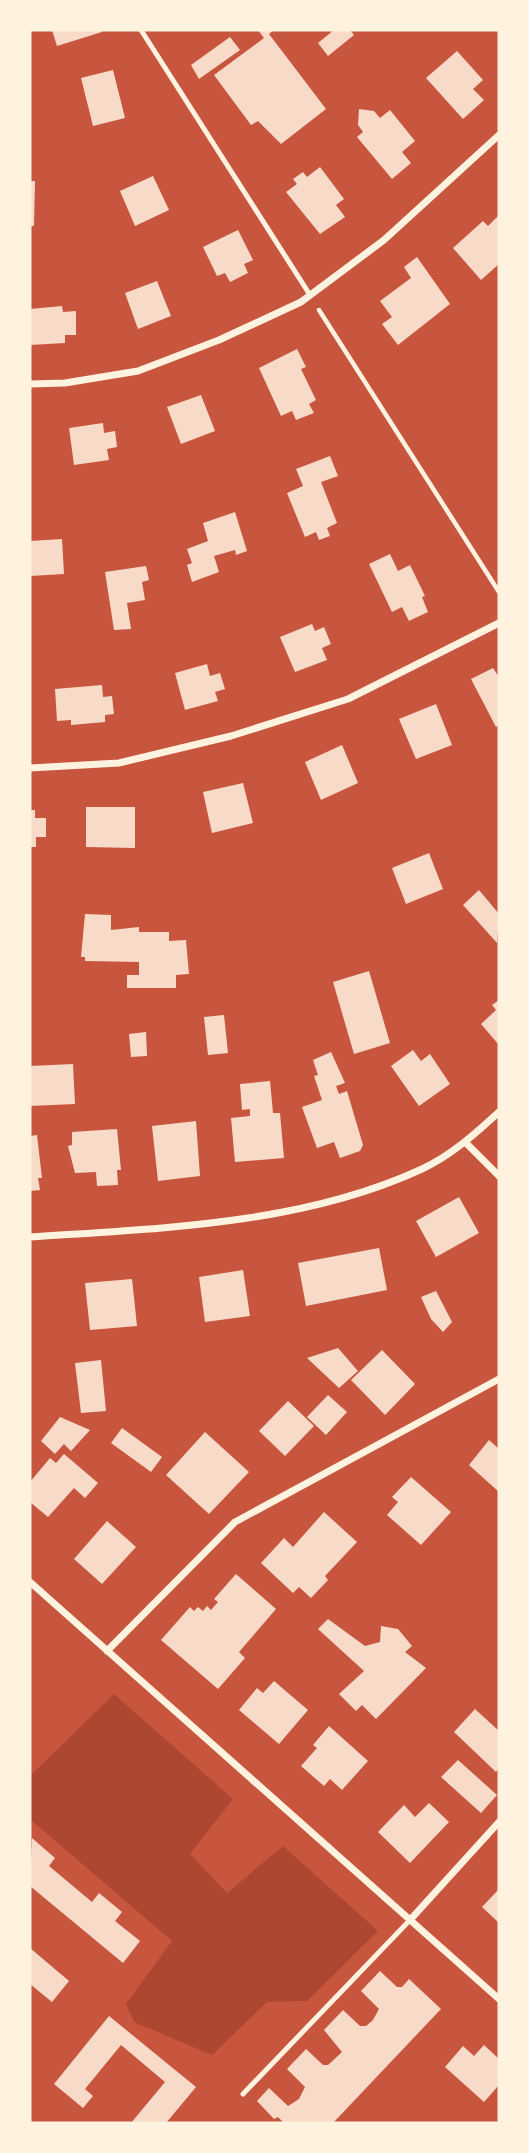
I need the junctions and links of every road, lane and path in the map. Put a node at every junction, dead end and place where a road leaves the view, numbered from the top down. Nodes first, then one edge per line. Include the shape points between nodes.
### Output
1 (141, 30) edge
2 (499, 135) edge
3 (310, 295) junction
4 (30, 384) edge
5 (499, 592) edge
6 (499, 623) edge
7 (30, 768) edge
8 (499, 1112) edge
9 (465, 1142) junction
10 (499, 1176) edge
11 (30, 1237) edge
12 (499, 1379) edge
13 (30, 1582) edge
14 (107, 1651) junction
15 (499, 1822) edge
16 (410, 1920) junction
17 (499, 2000) edge
18 (243, 2094) dead end

1 - 3 lane
2 - 3 street via 384,240
3 - 4 street via 219,340 138,371
3 - 5 path
6 - 7 street via 348,699 231,736 119,763
8 - 9 street
9 - 10 street
9 - 11 street via 424,1168 332,1202 155,1228
12 - 14 street via 235,1522
13 - 14 street
14 - 16 street
15 - 16 street
16 - 17 street
16 - 18 lane

